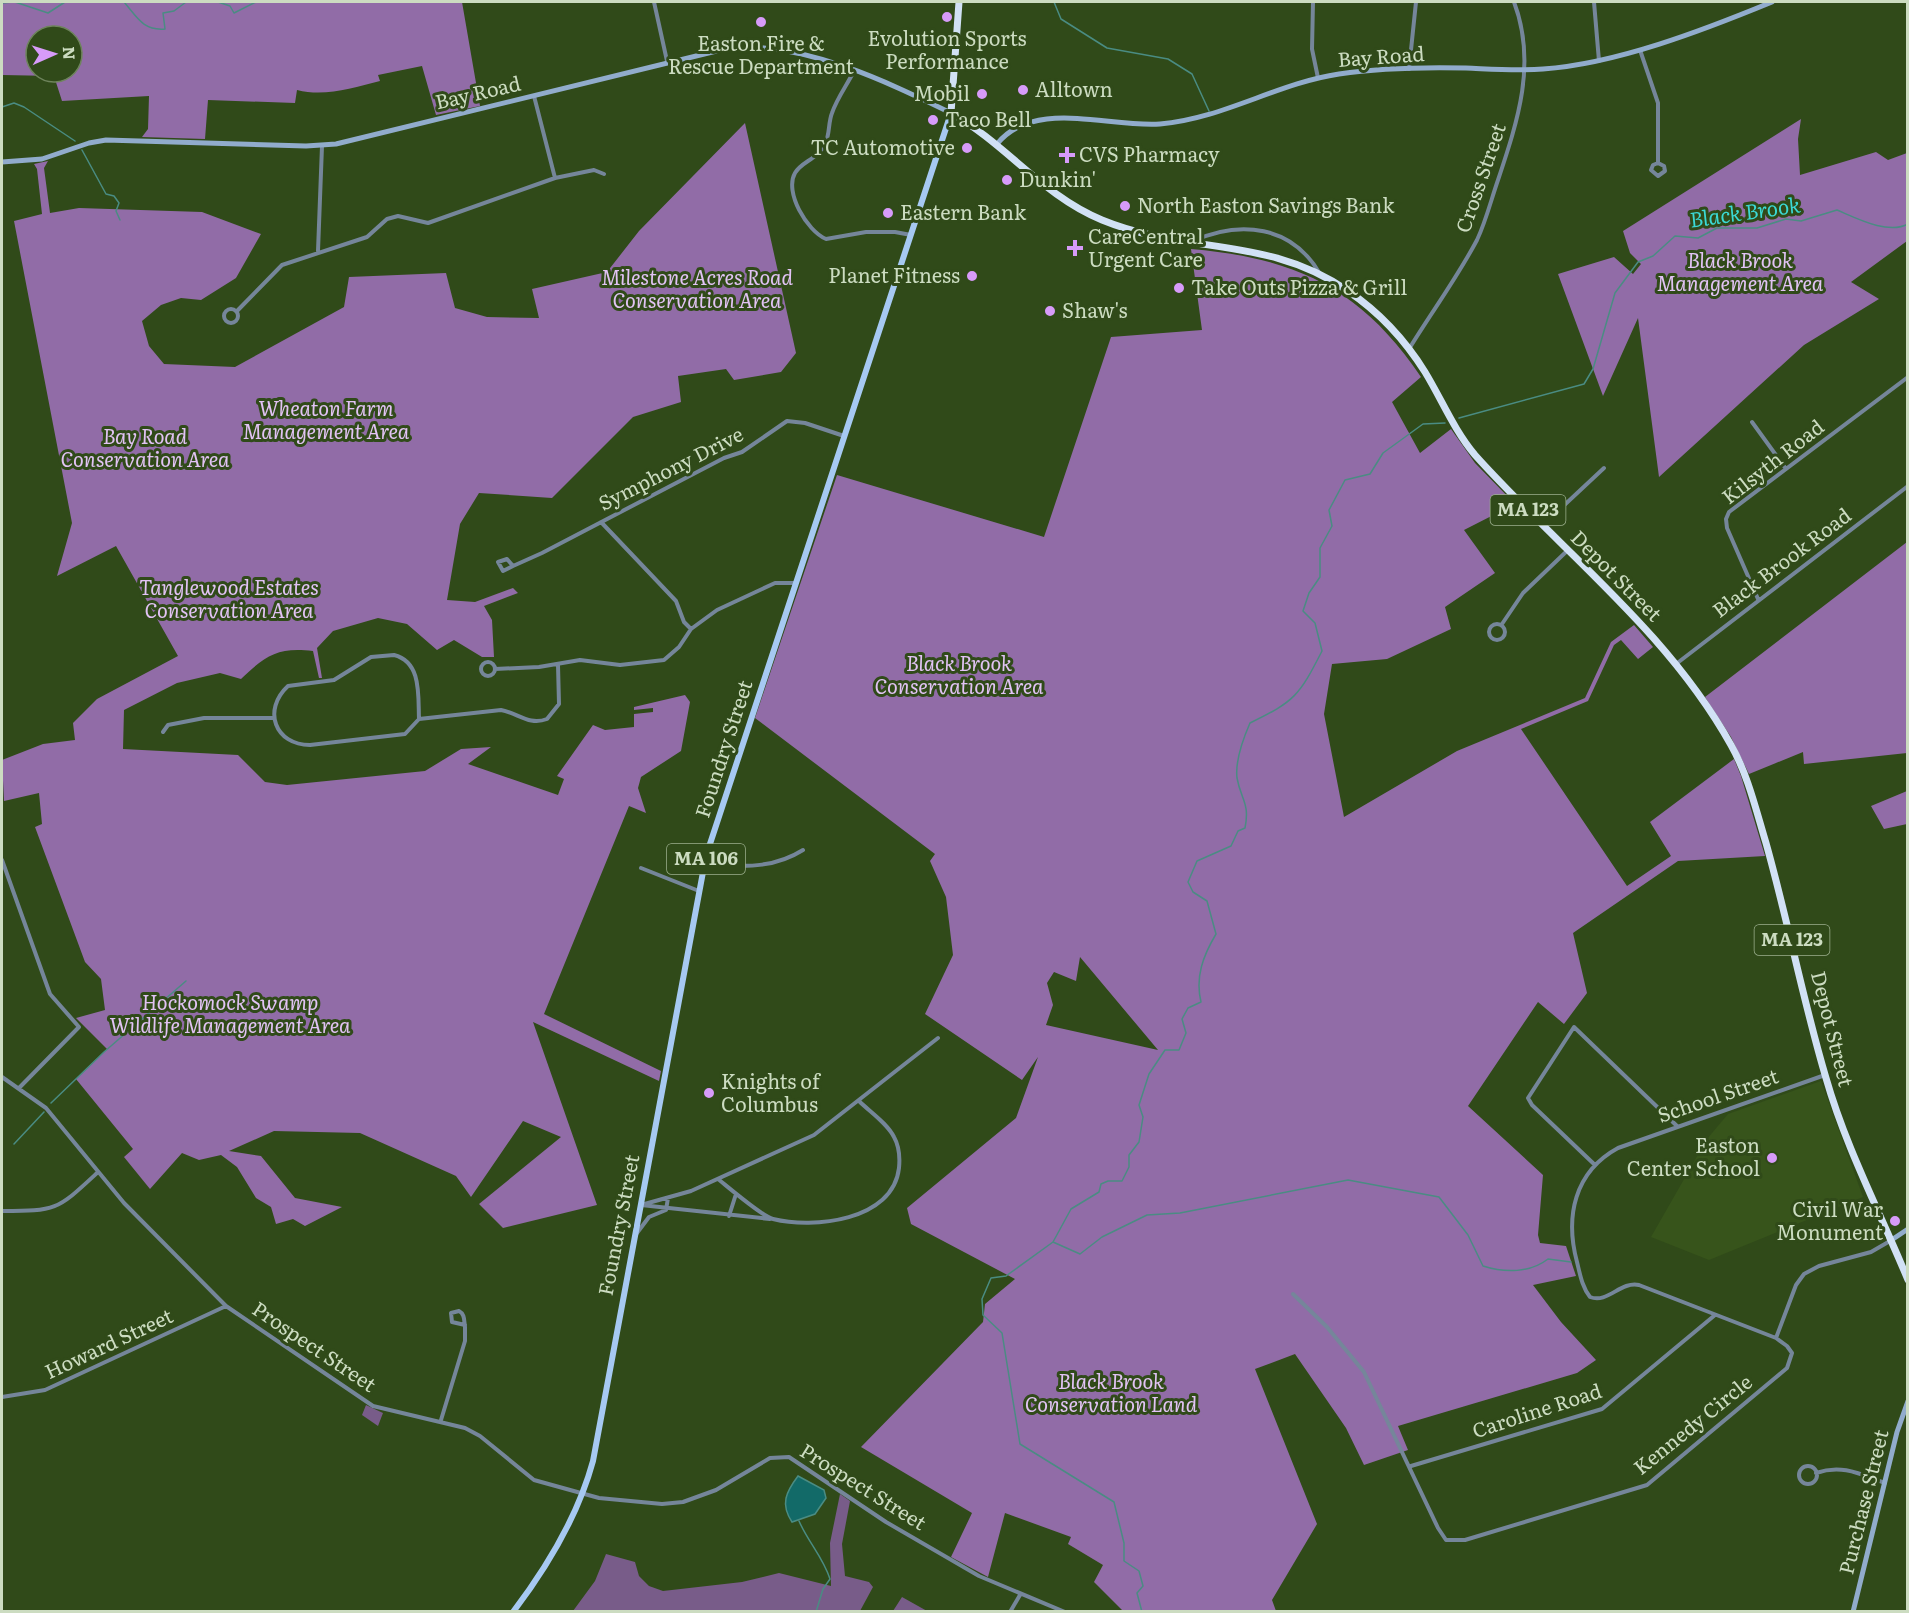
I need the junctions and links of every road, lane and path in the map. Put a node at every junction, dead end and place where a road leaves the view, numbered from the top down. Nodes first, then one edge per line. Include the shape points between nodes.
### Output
1 (654, 2) edge
2 (959, 2) edge
3 (1313, 2) edge
4 (1416, 2) edge
5 (1514, 2) edge
6 (1594, 2) edge
7 (1772, 2) edge
8 (1640, 49) junction
9 (667, 61) junction
10 (1599, 61) junction
11 (1409, 69) junction
12 (1525, 70) junction
13 (854, 71) junction
14 (1318, 78) junction
15 (534, 95) junction
16 (951, 113) junction
17 (997, 144) junction
18 (322, 146) junction
19 (2, 162) edge
20 (1658, 163) dead end
21 (604, 174) dead end
22 (555, 178) junction
23 (912, 235) junction
24 (1190, 242) junction
25 (318, 252) junction
26 (1320, 274) junction
27 (238, 310) dead end
28 (1409, 350) junction
29 (1908, 377) edge
30 (1752, 422) dead end
31 (845, 436) junction
32 (1604, 468) dead end
33 (1786, 469) junction
34 (1908, 486) edge
35 (601, 522) junction
36 (1543, 526) junction
37 (1568, 550) junction
38 (513, 566) dead end
39 (796, 583) junction
40 (1758, 599) junction
41 (1502, 624) junction
42 (691, 629) junction
43 (558, 665) junction
44 (1675, 665) junction
45 (495, 669) dead end
46 (274, 718) junction
47 (419, 719) junction
48 (163, 732) dead end
49 (803, 850) dead end
50 (706, 856) junction
51 (2, 860) edge
52 (718, 865) junction
53 (641, 868) dead end
54 (703, 869) junction
55 (699, 891) junction
56 (938, 1038) dead end
57 (1825, 1075) junction
58 (2, 1077) edge
59 (18, 1088) junction
60 (859, 1101) junction
61 (1677, 1126) junction
62 (1595, 1165) junction
63 (97, 1173) junction
64 (718, 1179) junction
65 (736, 1194) junction
66 (668, 1198) junction
67 (640, 1205) junction
68 (666, 1210) junction
69 (2, 1211) edge
70 (729, 1216) junction
71 (770, 1219) junction
72 (1908, 1229) edge
73 (634, 1238) junction
74 (1890, 1240) junction
75 (1908, 1280) edge
76 (1293, 1294) dead end
77 (226, 1305) junction
78 (1715, 1315) junction
79 (465, 1325) junction
80 (1776, 1338) junction
81 (2, 1397) edge
82 (1908, 1401) edge
83 (441, 1420) junction
84 (1411, 1467) junction
85 (1816, 1473) junction
86 (1885, 1483) junction
87 (584, 1495) junction
88 (1020, 1595) junction
89 (513, 1611) edge
90 (1010, 1611) edge
91 (1065, 1611) edge
92 (1852, 1611) edge

1 - 9 street
2 - 16 highway, Foundry Street / MA 106
3 - 14 street via 1312,49
4 - 11 street
5 - 12 street, Cross Street via 1522,27
6 - 10 street
7 - 8 main road, Bay Road
8 - 10 main road, Bay Road
8 - 20 street via 1658,103
9 - 13 main road, Bay Road via 721,48 745,47 800,56
9 - 15 main road, Bay Road
10 - 12 main road, Bay Road
11 - 12 main road, Bay Road
11 - 14 main road, Bay Road
12 - 28 street, Cross Street via 1519,113 1478,238
13 - 16 main road, Bay Road
13 - 23 street via 833,111 821,151 795,173 793,193 813,230 826,239 866,232
14 - 17 main road, Bay Road via 1171,123 1068,119 1028,122 1014,126
15 - 18 main road, Bay Road
15 - 22 street
16 - 17 highway, Depot Street / MA 123
16 - 23 main road, Foundry Street / MA 106
17 - 24 highway, Depot Street / MA 123 via 1035,178 1079,209 1134,232
18 - 19 main road, Bay Road via 106,140 42,159
18 - 25 street
21 - 22 street via 594,170
22 - 25 street via 428,223 398,216 387,219 367,237
23 - 31 main road, Foundry Street / MA 106
24 - 26 highway, Depot Street / MA 123 via 1263,253
24 - 26 street via 1237,228 1260,228 1302,252
25 - 27 street via 282,265
26 - 28 highway, Depot Street / MA 123 via 1368,306
28 - 36 highway, Depot Street / MA 123 via 1466,443
29 - 33 street, Kilsyth Road
30 - 33 street
31 - 35 street, Symphony Drive via 795,421 780,424 742,452
31 - 39 main road, Foundry Street / MA 106
32 - 36 street
33 - 40 street, Kilsyth Road via 1726,517 1727,528
34 - 40 street, Black Brook Road
35 - 38 street, Symphony Drive
35 - 42 street via 676,601
36 - 37 highway, Depot Street / MA 123
37 - 41 street via 1523,593
37 - 44 highway, Depot Street / MA 123 via 1617,597
39 - 42 street via 775,583 717,610
39 - 50 main road, Foundry Street / MA 106
40 - 44 street, Black Brook Road
41 - 41 street via 1491,626 1489,634 1493,639 1503,638
42 - 43 street via 670,656 657,662 620,665 580,660
43 - 45 street
43 - 47 street via 559,704 547,719 529,722 501,710
44 - 57 highway, Depot Street / MA 123 via 1727,738 1746,779 1786,917
46 - 47 street via 283,737 296,745 402,736
46 - 47 street via 277,701 288,686 334,680 371,657 394,655 402,657 415,673
46 - 48 street via 204,718 168,725
49 - 52 street via 773,864
50 - 52 street
50 - 54 main road, Foundry Street / MA 106
51 - 59 street via 50,994 79,1027
52 - 54 street
53 - 55 street
54 - 55 main road, Foundry Street / MA 106
55 - 67 main road, Foundry Street / MA 106
56 - 60 street
57 - 61 street, School Street
57 - 74 highway, Depot Street / MA 123 via 1849,1146
58 - 59 street, Prospect Street
59 - 63 street, Prospect Street via 53,1115
60 - 64 street via 814,1135
60 - 71 street via 896,1140 898,1170 890,1192 868,1210 837,1220 820,1223
61 - 62 street, School Street via 1618,1148
61 - 62 street via 1574,1027 1528,1098
62 - 78 street, School Street via 1576,1194 1570,1224 1583,1287 1594,1299 1635,1284
63 - 69 street via 56,1208
63 - 77 street, Prospect Street
64 - 65 street
64 - 66 street
65 - 70 street
65 - 71 street
66 - 67 street
66 - 68 street
67 - 68 street
67 - 73 main road, Foundry Street / MA 106
68 - 70 street
68 - 73 street via 649,1216
70 - 71 street
72 - 74 main road
73 - 87 main road, Foundry Street / MA 106
74 - 75 highway, Depot Street / MA 123
74 - 80 street via 1871,1252 1804,1274
76 - 84 street, Kennedy Circle via 1364,1372
77 - 81 street, Howard Street via 45,1390
77 - 83 street, Prospect Street via 370,1404
78 - 80 street
78 - 84 street, Caroline Road via 1602,1409
79 - 79 street via 452,1322 451,1312 461,1312
79 - 83 street via 464,1350
80 - 84 street, Kennedy Circle via 1791,1351 1792,1361 1787,1368 1642,1487 1452,1541 1442,1535
82 - 86 main road, Purchase Street
83 - 87 street, Prospect Street via 477,1434 534,1480
85 - 85 street via 1805,1466 1799,1476 1808,1484 1815,1480
85 - 86 street via 1830,1468 1849,1469
86 - 92 main road, Purchase Street
87 - 88 street, Prospect Street via 646,1503 683,1502 716,1490 770,1458 789,1457 886,1522
87 - 89 main road, Foundry Street / MA 106 via 565,1533
88 - 90 street
88 - 91 street, Prospect Street

